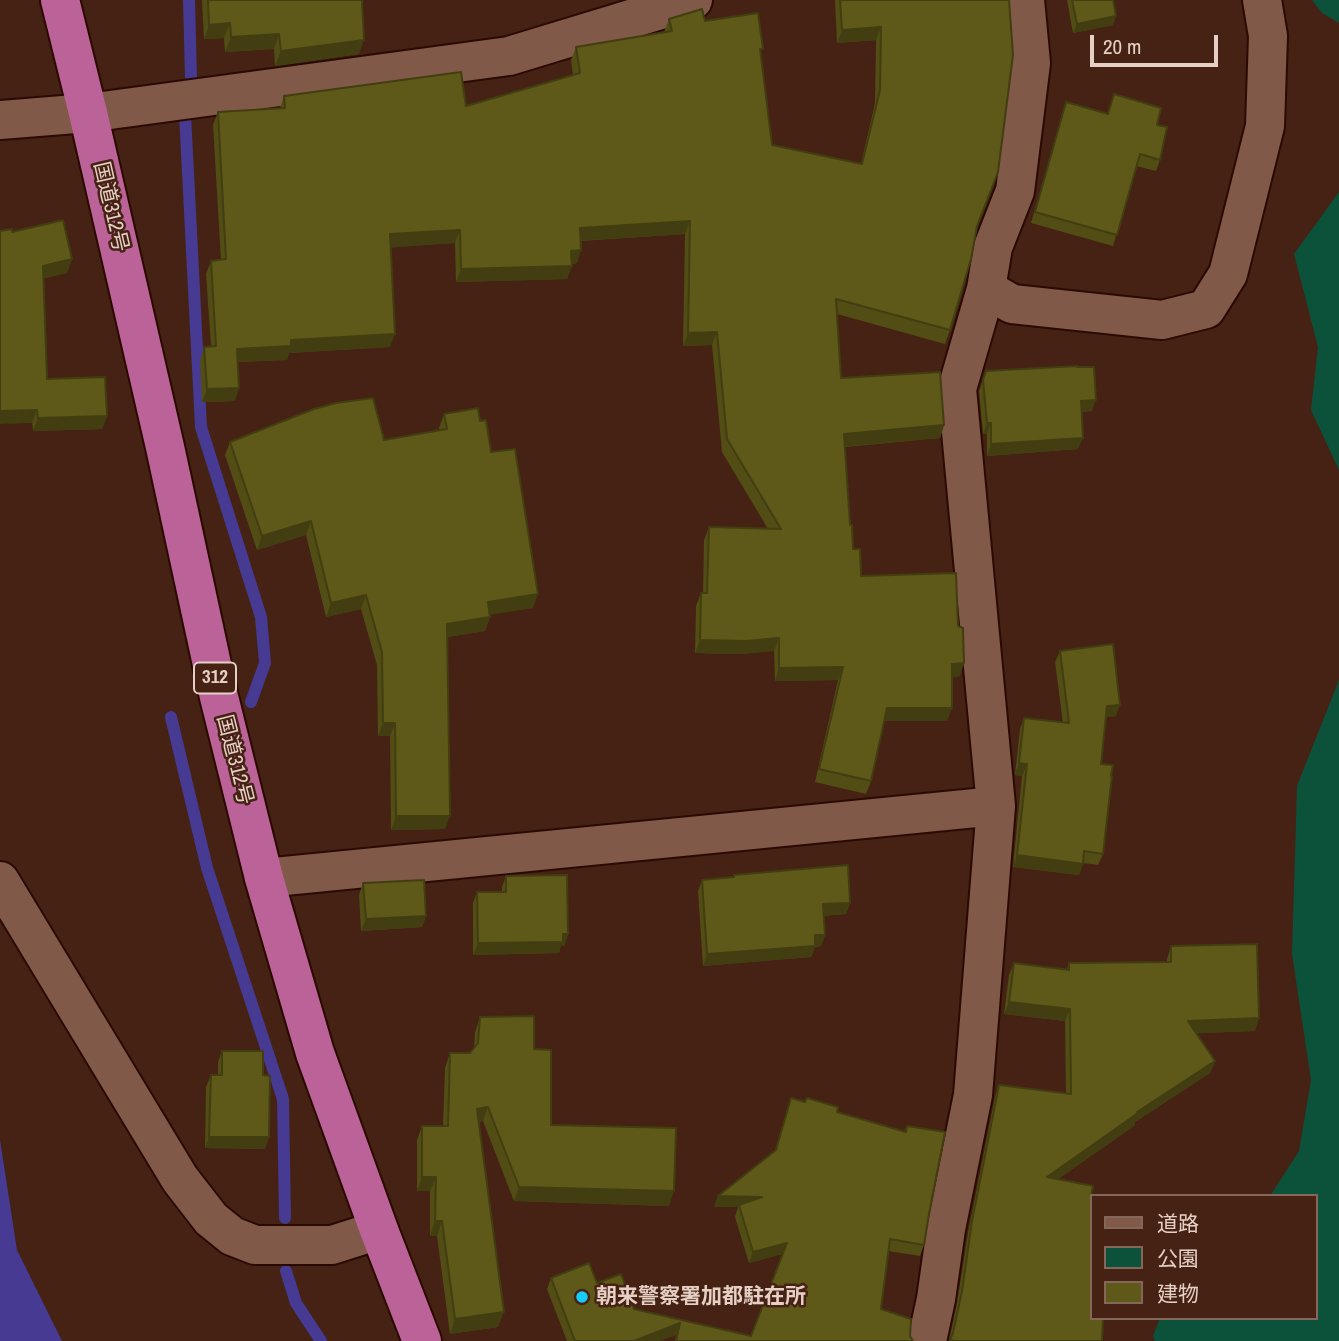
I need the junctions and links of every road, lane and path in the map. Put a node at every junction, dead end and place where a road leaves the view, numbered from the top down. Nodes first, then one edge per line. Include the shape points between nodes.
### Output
1 (60, 0) edge
2 (693, 0) edge
3 (1025, 0) edge
4 (1262, 0) edge
5 (88, 113) junction
6 (0, 120) edge
7 (986, 289) junction
8 (996, 806) junction
9 (264, 878) junction
10 (0, 881) edge
11 (379, 1230) junction
12 (422, 1341) edge
13 (928, 1341) edge

1 - 5 highway, 国道312号 / 312
2 - 5 street via 509,56
3 - 7 street via 1031,63 1015,191 993,247
4 - 7 street via 1268,36 1265,125 1227,274 1206,309 1162,320 1012,304
5 - 6 street
5 - 9 highway, 国道312号 / 312
7 - 8 street via 957,389
8 - 9 street
8 - 13 street via 973,1095
9 - 11 highway, 国道312号 / 312 via 315,1053
10 - 11 street via 180,1179 211,1219 232,1236 255,1245 332,1245
11 - 12 highway, 国道312号 / 312

